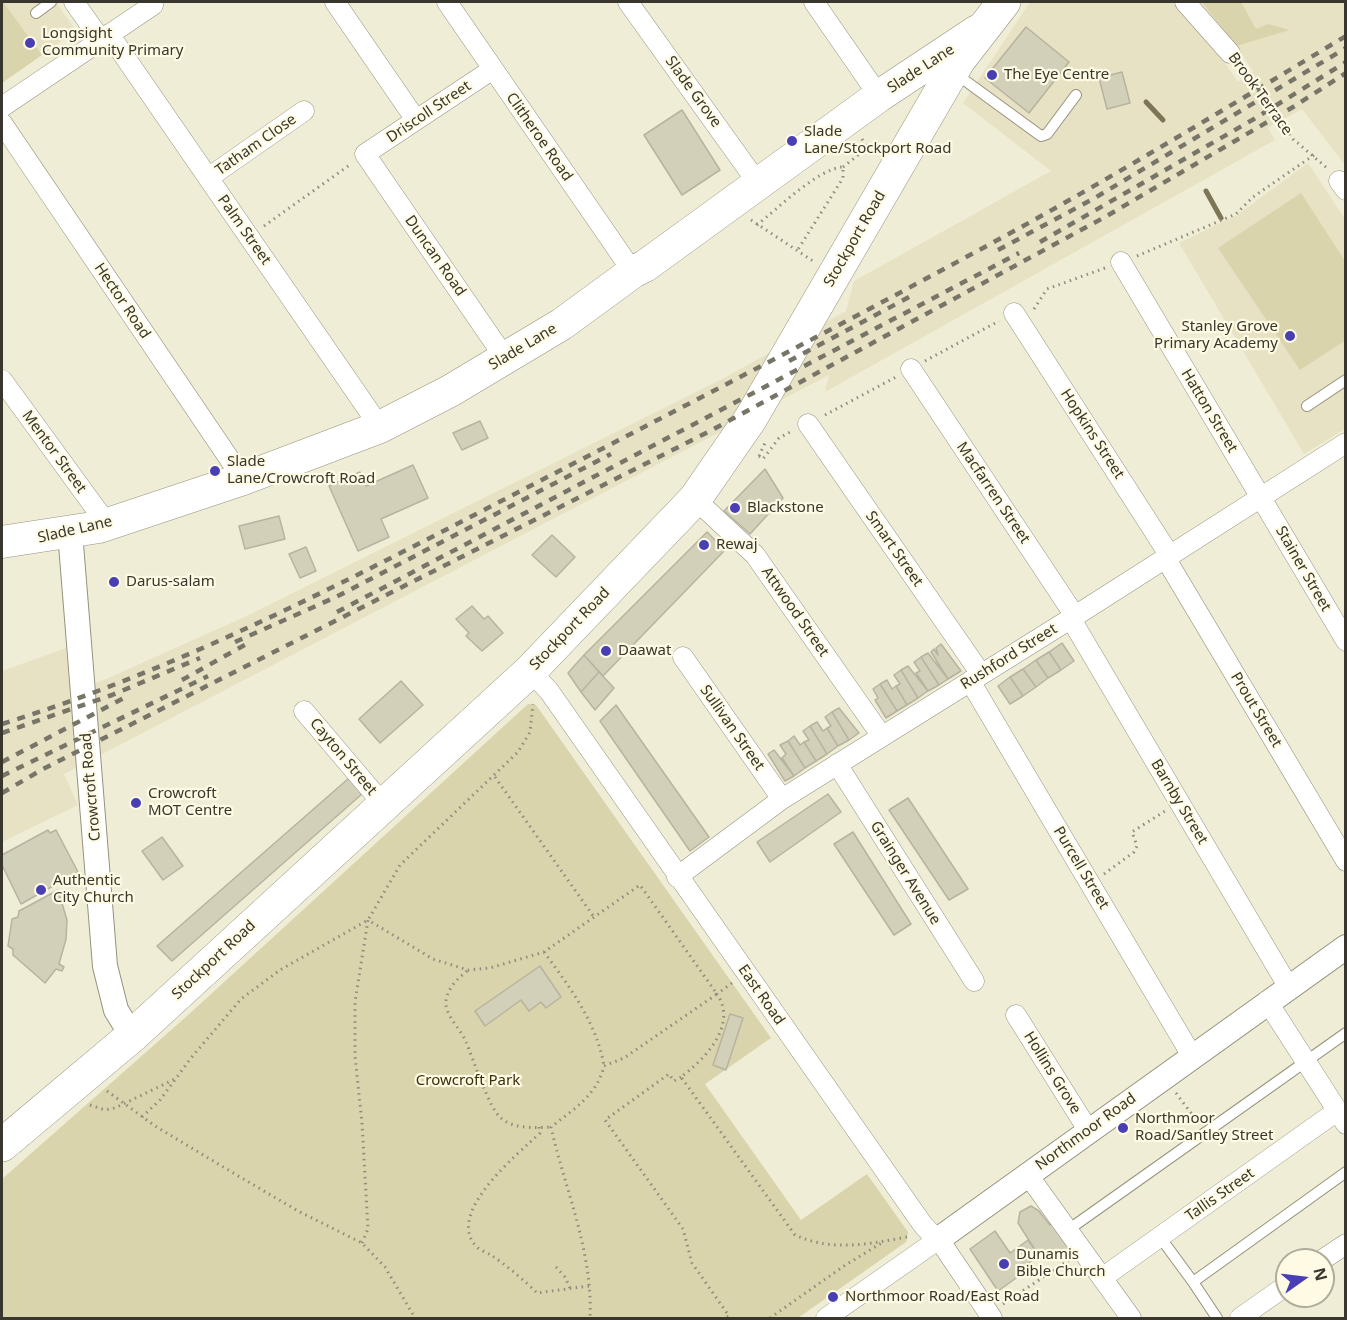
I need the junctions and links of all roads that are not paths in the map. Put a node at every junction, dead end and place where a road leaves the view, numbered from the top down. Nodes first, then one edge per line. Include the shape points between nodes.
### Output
1 (51, 2) edge
2 (74, 2) edge
3 (335, 2) edge
4 (447, 2) edge
5 (628, 2) edge
6 (814, 2) edge
7 (1004, 2) edge
8 (1185, 2) edge
9 (153, 5) dead end
10 (36, 13) dead end
11 (105, 37) junction
12 (1230, 52) road end
13 (945, 65) junction
14 (493, 69) junction
15 (1076, 95) dead end
16 (879, 96) junction
17 (2, 107) edge
18 (304, 111) dead end
19 (416, 120) junction
20 (923, 121) junction
21 (2, 123) edge
22 (365, 154) joint
23 (208, 178) junction
24 (757, 182) junction
25 (1121, 262) road end
26 (633, 272) junction
27 (1014, 313) road end
28 (505, 358) junction
29 (911, 369) road end
30 (2, 380) edge
31 (1346, 380) edge
32 (1307, 406) dead end
33 (808, 424) road end
34 (380, 427) junction
35 (1346, 443) edge
36 (243, 480) junction
37 (1261, 498) junction
38 (695, 499) junction
39 (107, 524) junction
40 (70, 532) junction
41 (2, 542) edge
42 (1168, 558) junction
43 (1073, 618) junction
44 (1346, 641) edge
45 (683, 657) dead end
46 (530, 671) junction
47 (976, 677) junction
48 (304, 711) dead end
49 (881, 735) junction
50 (837, 764) junction
51 (782, 799) junction
52 (383, 804) junction
53 (1346, 861) edge
54 (677, 877) junction
55 (1346, 947) edge
56 (974, 981) dead end
57 (1288, 986) junction
58 (1267, 1001) junction
59 (1016, 1015) dead end
60 (1346, 1033) edge
61 (132, 1036) junction
62 (1192, 1056) junction
63 (1305, 1061) junction
64 (1341, 1117) edge
65 (1088, 1130) junction
66 (2, 1144) edge
67 (1346, 1172) edge
68 (1028, 1174) junction
69 (1068, 1230) junction
70 (1160, 1238) junction
71 (936, 1241) junction
72 (1102, 1278) junction
73 (1193, 1282) junction
74 (1275, 1293) edge
75 (991, 1316) edge
76 (826, 1318) edge
77 (1131, 1318) edge
78 (1217, 1318) edge
79 (1240, 1318) edge

1 - 10 lane
2 - 11 street, Palm Street
3 - 19 street
4 - 14 street, Clitheroe Road
5 - 24 street, Slade Grove
6 - 16 street
7 - 13 highway, Stockport Road
8 - 12 street, Brook Terrace
9 - 11 street
11 - 17 street
11 - 23 street, Palm Street
13 - 15 lane via 1041,136 1047,134
13 - 16 main road, Slade Lane
13 - 20 highway, Stockport Road
14 - 19 street, Driscoll Street
14 - 26 street, Clitheroe Road
16 - 20 main road via 907,105
16 - 24 main road, Slade Lane
18 - 23 street, Tatham Close
19 - 22 street, Driscoll Street
20 - 38 highway, Stockport Road via 751,418
21 - 36 street, Hector Road
22 - 28 street, Duncan Road
23 - 34 street, Palm Street
24 - 26 main road, Slade Lane
25 - 37 street, Hatton Street
26 - 28 main road, Slade Lane via 562,324
27 - 42 street, Hopkins Street
28 - 34 main road, Slade Lane
29 - 43 street, Macfarren Street
30 - 39 street, Mentor Street
31 - 32 lane
33 - 47 street, Smart Street
34 - 36 main road, Slade Lane
35 - 37 street, Rushford Street
36 - 39 main road, Slade Lane
37 - 42 street, Rushford Street
37 - 44 street, Stainer Street
38 - 46 highway, Stockport Road
38 - 49 street, Attwood Street via 755,555
39 - 40 main road, Slade Lane
40 - 41 main road, Slade Lane
40 - 61 street, Crowcroft Road via 105,966 116,1010
42 - 43 street, Rushford Street
42 - 53 street, Prout Street
43 - 47 street, Rushford Street
43 - 57 street, Barnby Street
45 - 51 street, Sullivan Street
46 - 52 highway, Stockport Road
46 - 54 street, East Road via 549,691
47 - 49 street, Rushford Street
47 - 62 street, Purcell Street
48 - 52 street, Cayton Street
49 - 50 street, Rushford Street
50 - 51 street, Rushford Street
50 - 56 street, Grainger Avenue
51 - 54 street, Rushford Street
52 - 61 highway, Stockport Road
54 - 71 street, East Road
55 - 57 street, Northmoor Road
57 - 58 street, Northmoor Road
58 - 62 street, Northmoor Road
58 - 63 street
59 - 65 street, Hollins Grove
60 - 63 lane
61 - 66 highway, Stockport Road
62 - 65 street, Northmoor Road
63 - 64 street
63 - 69 lane
64 - 70 street, Tallis Street
65 - 68 street, Northmoor Road
67 - 73 lane
68 - 69 street
68 - 71 street, Northmoor Road
69 - 72 street
70 - 72 street, Tallis Street
70 - 73 lane
71 - 75 street, East Road
71 - 76 street, Northmoor Road
72 - 77 street
73 - 78 lane
74 - 79 street

